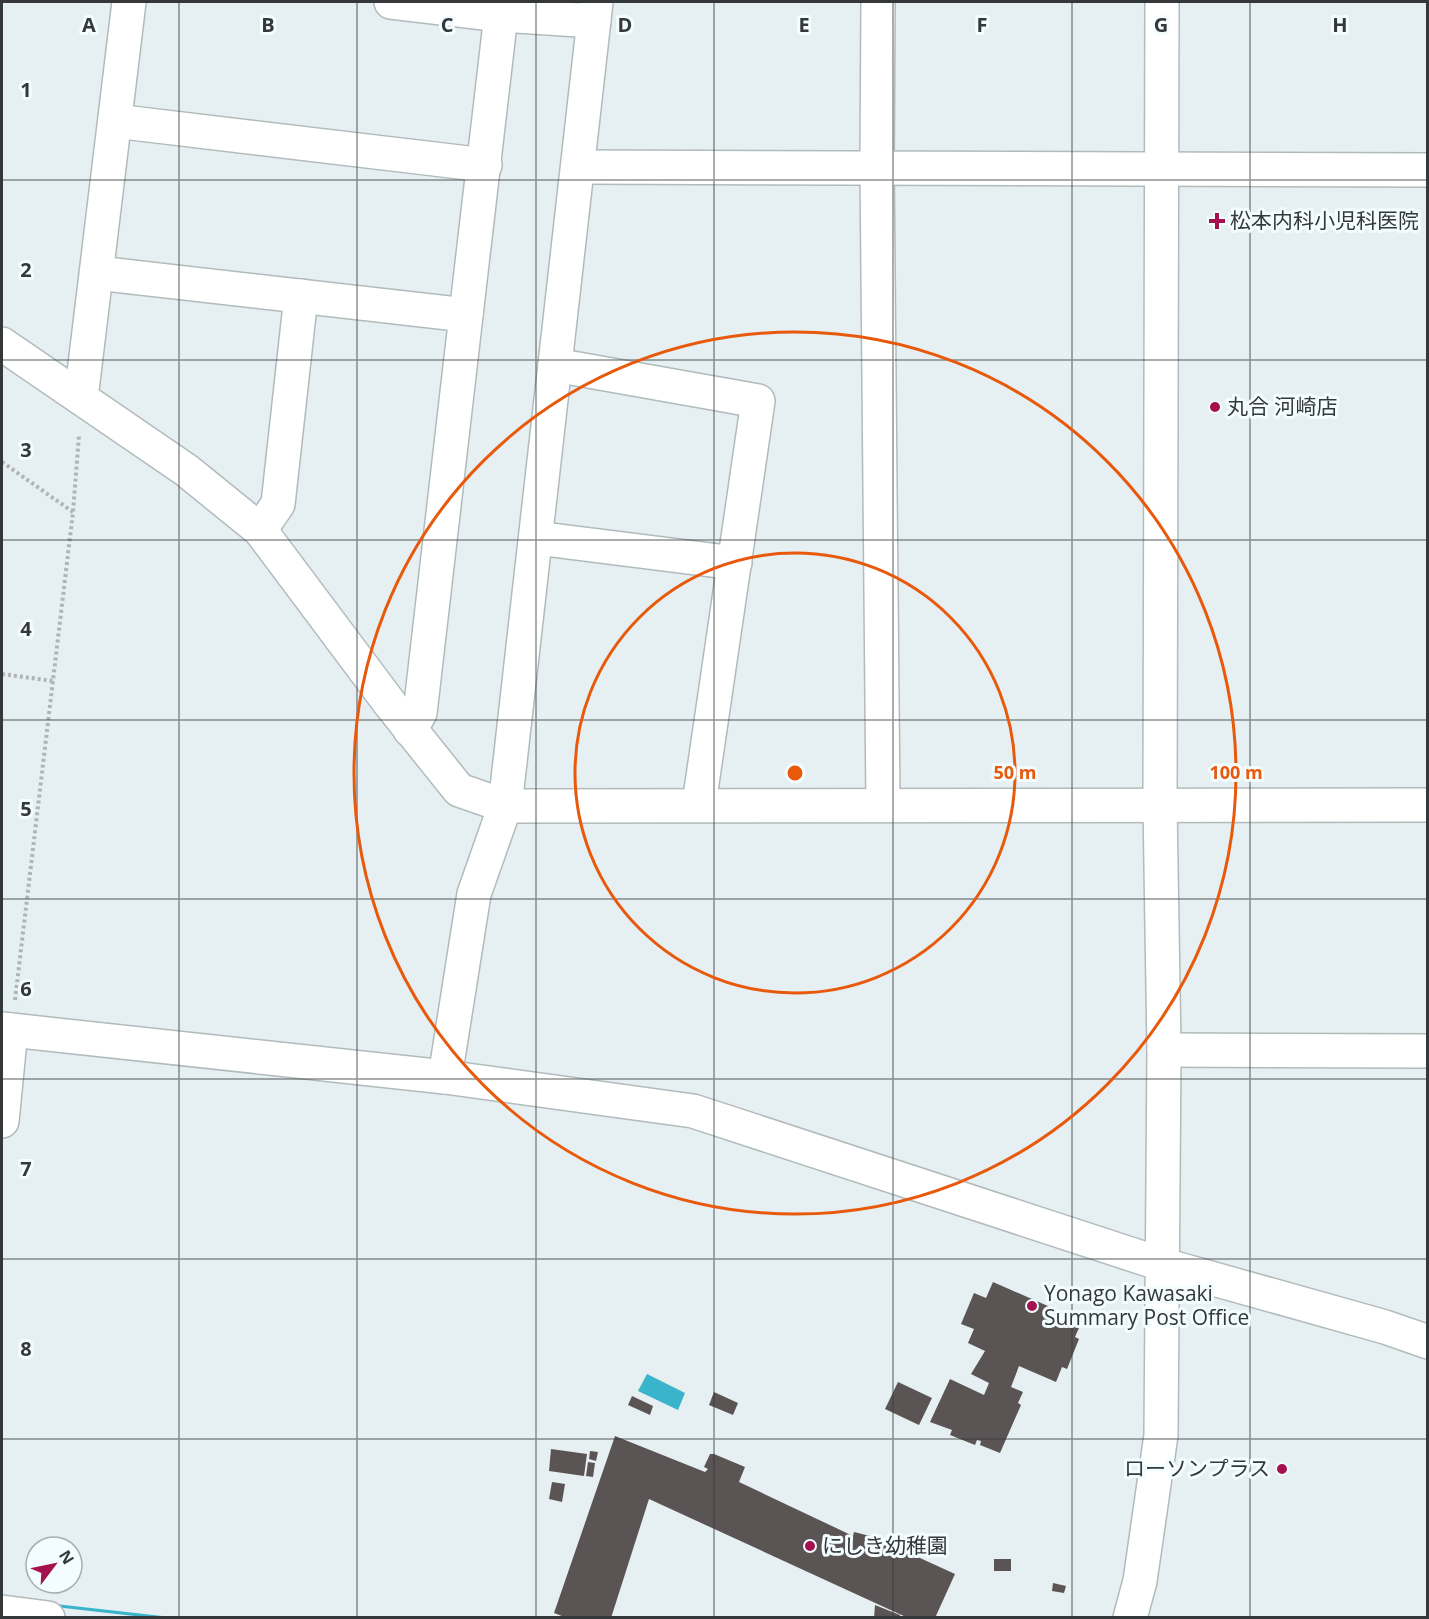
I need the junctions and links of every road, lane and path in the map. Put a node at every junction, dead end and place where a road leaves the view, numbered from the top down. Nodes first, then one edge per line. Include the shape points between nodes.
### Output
1 (129, 2) edge
2 (391, 2) edge
3 (878, 2) edge
4 (1162, 2) edge
5 (595, 11) edge
6 (501, 15) junction
7 (115, 121) junction
8 (485, 165) junction
9 (578, 166) junction
10 (877, 166) junction
11 (1428, 170) edge
12 (1162, 171) junction
13 (97, 273) junction
14 (301, 296) junction
15 (466, 315) junction
16 (2, 344) edge
17 (555, 365) junction
18 (81, 398) junction
19 (2, 462) edge
20 (73, 512) junction
21 (260, 530) junction
22 (536, 538) junction
23 (735, 563) junction
24 (2, 674) edge
25 (53, 681) junction
26 (410, 730) junction
27 (699, 804) junction
28 (1160, 804) junction
29 (883, 805) junction
30 (1428, 805) edge
31 (505, 807) junction
32 (6, 1030) edge
33 (1164, 1050) junction
34 (1428, 1051) edge
35 (445, 1077) junction
36 (2, 1121) edge
37 (1164, 1265) junction
38 (1428, 1342) edge
39 (2, 1612) edge
40 (48, 1617) edge
41 (1130, 1617) edge

1 - 7 street
2 - 6 street
3 - 10 street
4 - 12 street
5 - 6 street
5 - 9 street
6 - 8 street
7 - 8 street
7 - 13 street
8 - 15 street
9 - 10 street
9 - 17 street
10 - 12 street
10 - 29 street
11 - 12 street
12 - 28 street
13 - 14 street
13 - 18 street
14 - 15 street
14 - 21 street via 278,504
15 - 26 street via 420,713
16 - 18 street
17 - 22 street
17 - 23 street via 758,401
18 - 20 path
18 - 21 street via 186,470
19 - 20 path
20 - 25 path
21 - 26 street
22 - 23 street
22 - 31 street
23 - 27 street
24 - 25 path
25 - 32 path
26 - 31 street via 459,790
27 - 29 street
27 - 31 street
28 - 29 street
28 - 30 street
28 - 33 street
31 - 35 street via 474,894
32 - 35 street
32 - 36 street
33 - 34 street
33 - 37 street
35 - 37 street via 693,1111
37 - 38 street
37 - 41 street via 1161,1435 1140,1581
39 - 40 street

